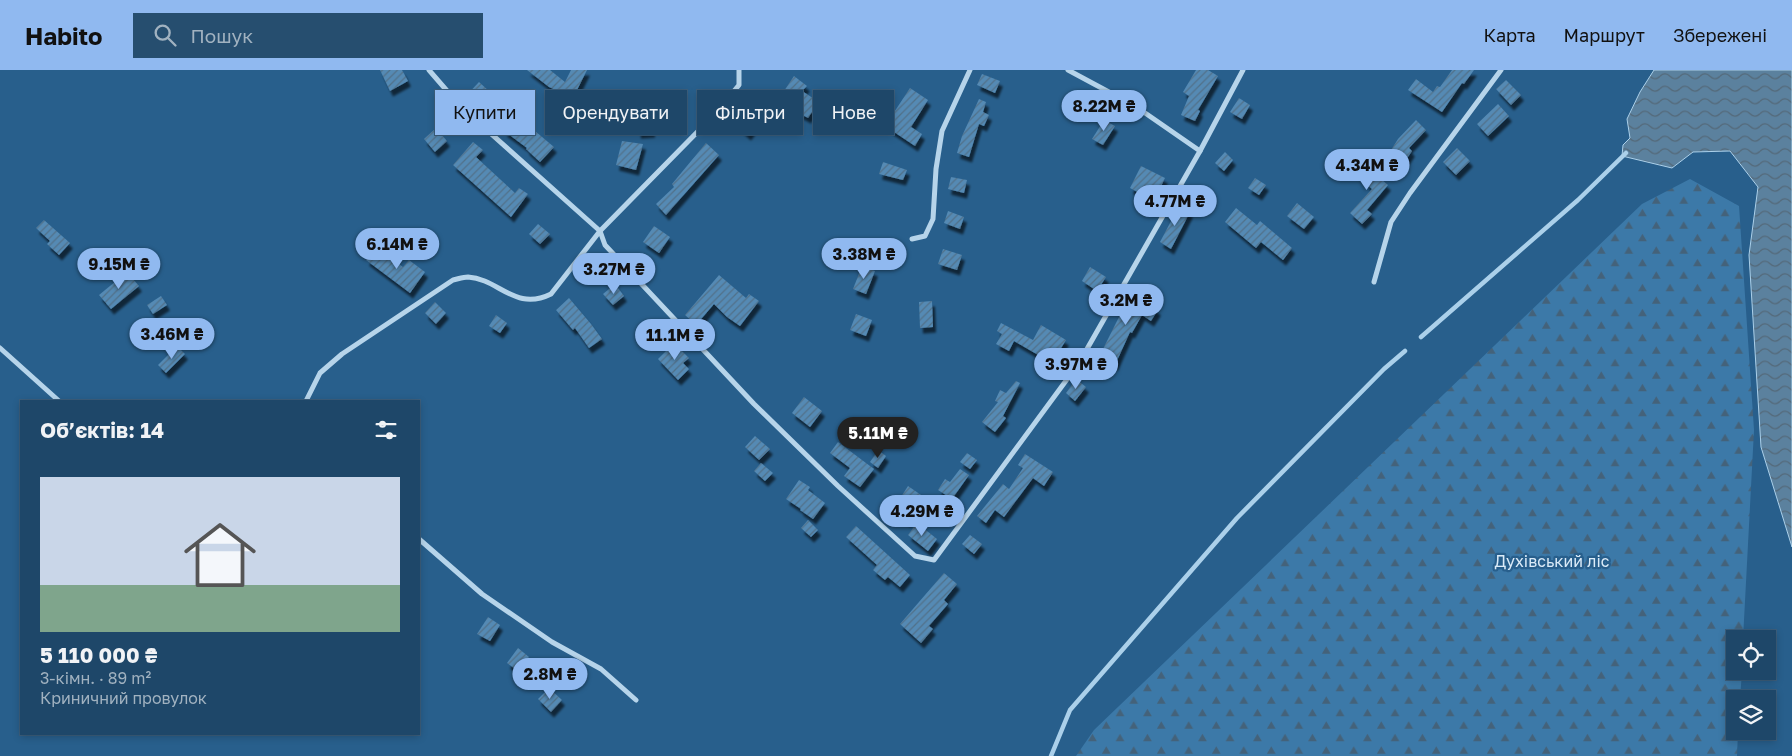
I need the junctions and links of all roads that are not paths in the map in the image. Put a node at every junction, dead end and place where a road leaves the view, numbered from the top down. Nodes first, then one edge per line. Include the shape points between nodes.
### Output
1 (429, 70) edge
2 (740, 70) edge
3 (970, 70) edge
4 (1068, 70) edge
5 (1243, 70) edge
6 (1501, 70) edge
7 (1200, 151) junction
8 (600, 231) junction
9 (912, 239) dead end
10 (1374, 282) dead end
11 (0, 348) edge
12 (58, 400) edge
13 (306, 400) edge
14 (420, 540) edge
15 (636, 700) dead end

1 - 8 street via 461,107
2 - 8 street via 739,85 716,114
3 - 9 street via 942,131 933,219 925,236
4 - 7 street via 1135,106
5 - 7 street
6 - 10 street via 1391,222
7 - 8 street via 1079,363 934,560 915,556 754,404 605,245
8 - 13 street via 559,285 540,299 518,297 475,278 452,280 320,372
11 - 12 street
14 - 15 street via 482,594 552,642 602,669

